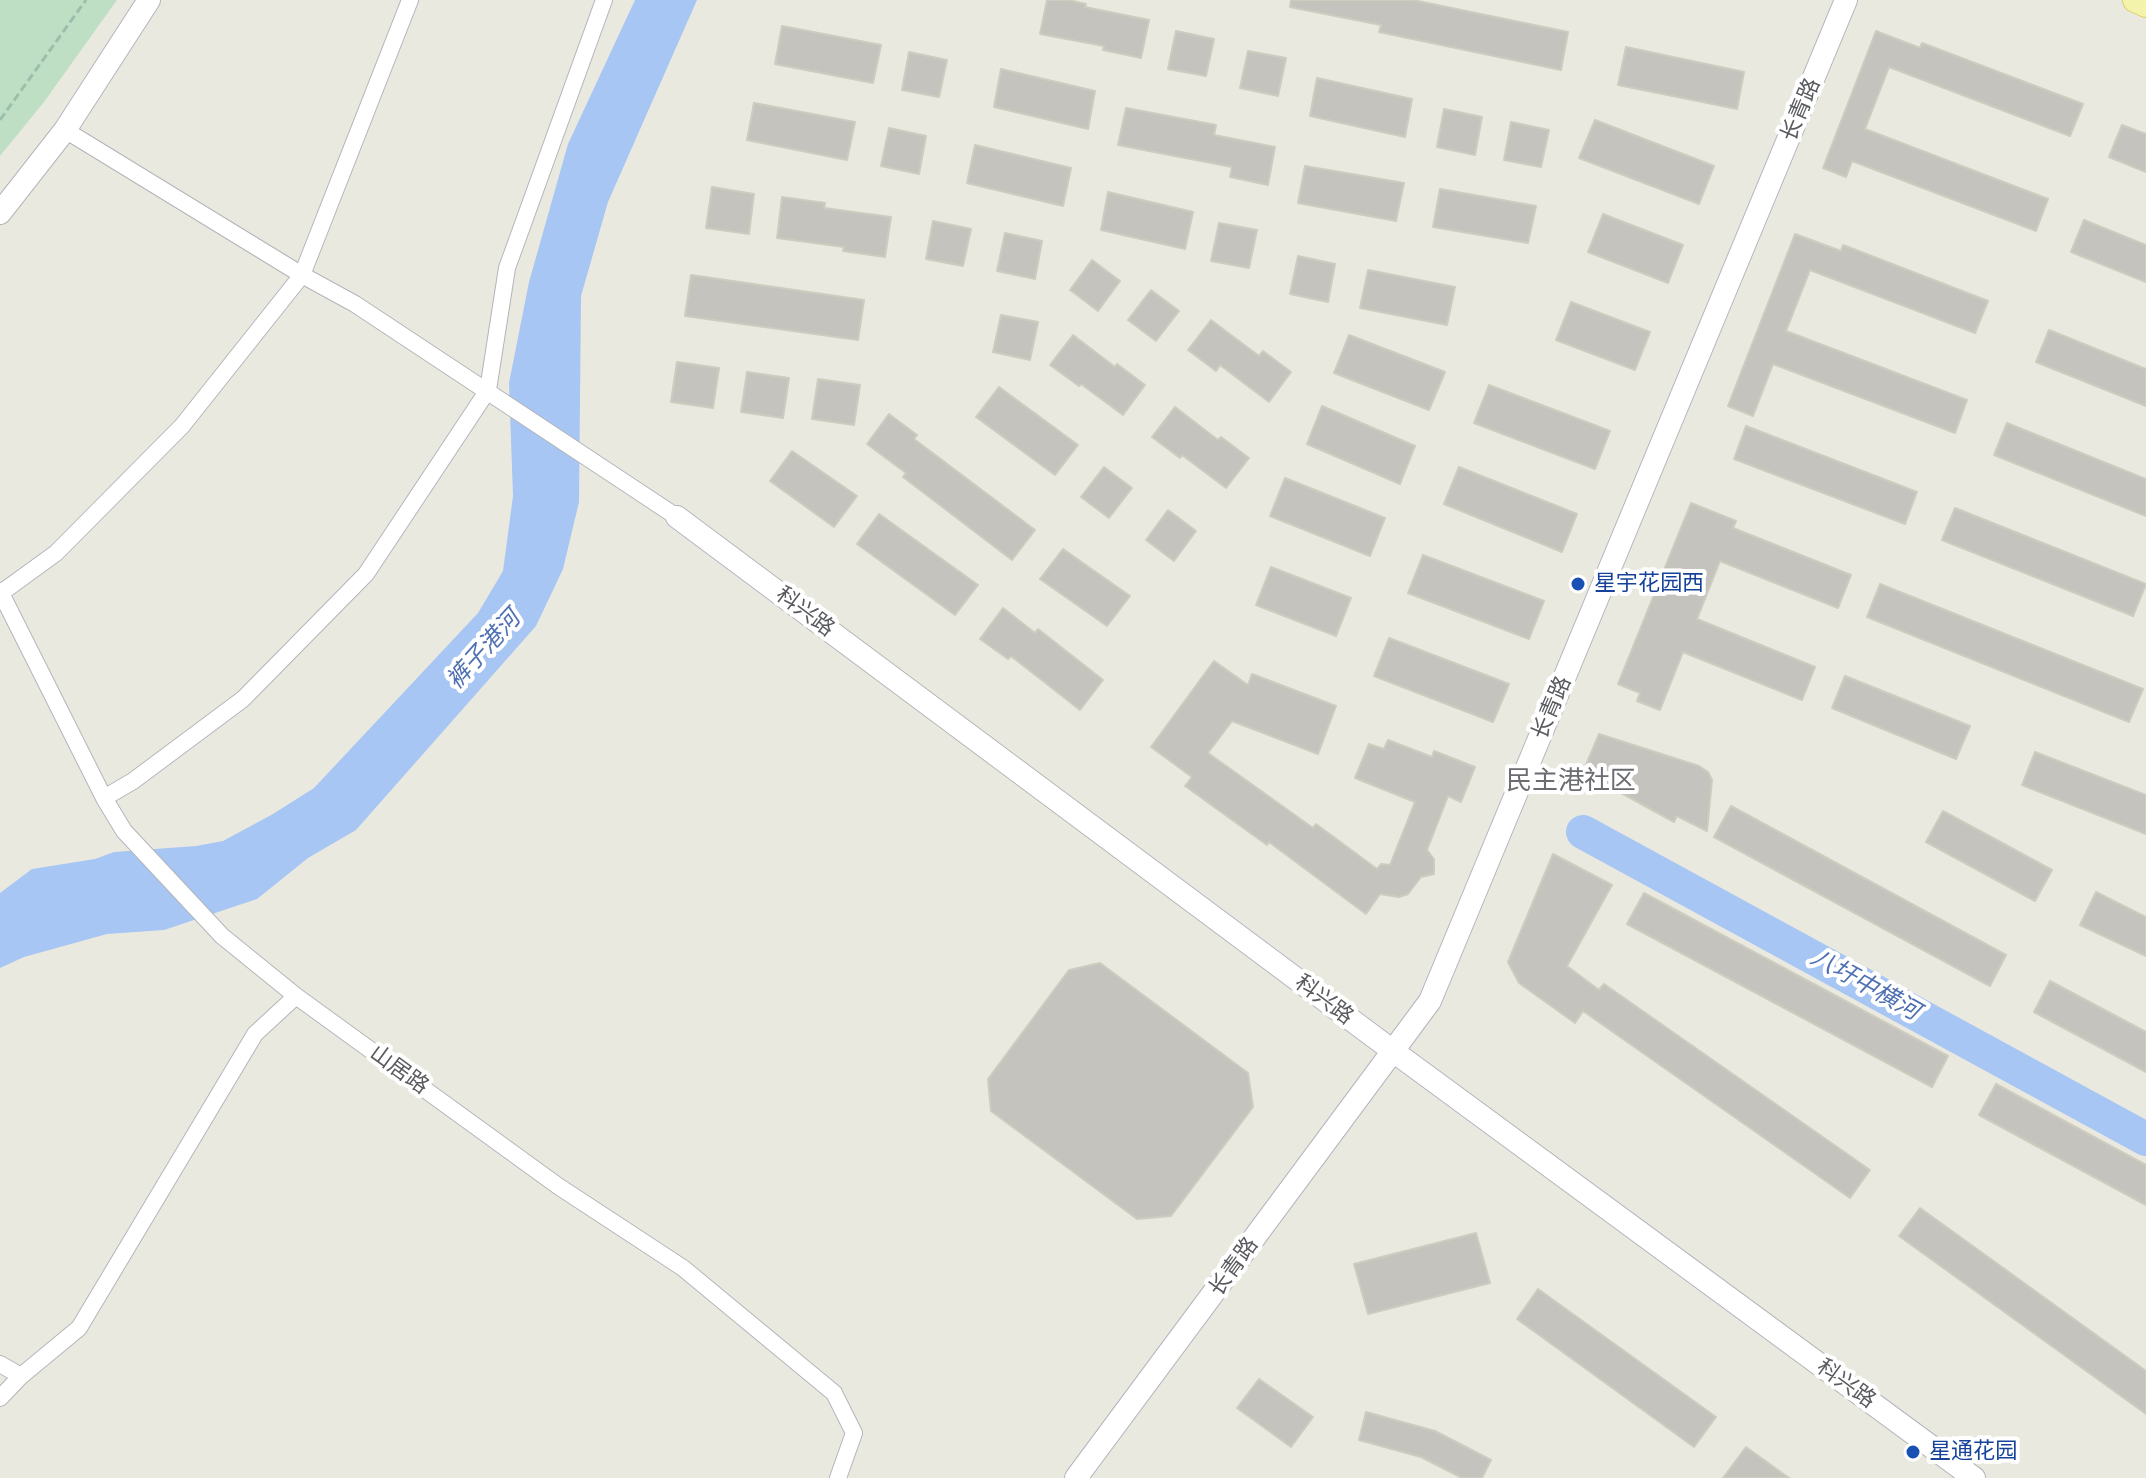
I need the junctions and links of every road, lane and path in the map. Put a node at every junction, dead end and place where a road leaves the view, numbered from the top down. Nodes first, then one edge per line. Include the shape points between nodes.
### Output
1 (86, 0) edge
2 (149, 0) edge
3 (410, 0) edge
4 (604, 0) edge
5 (1846, 0) edge
6 (2135, 0) edge
7 (2146, 5) edge
8 (0, 120) edge
9 (65, 130) junction
10 (0, 213) edge
11 (302, 275) junction
12 (488, 390) junction
13 (677, 517) joint
14 (1, 592) edge
15 (104, 798) junction
16 (296, 996) junction
17 (1393, 1051) junction
18 (0, 1364) edge
19 (21, 1376) junction
20 (0, 1398) edge
21 (838, 1478) edge
22 (1076, 1478) edge
23 (1974, 1478) edge

1 - 8 path
2 - 9 street
3 - 11 street
4 - 12 street via 507,268
5 - 17 street, 长青路 via 1430,1001
6 - 7 main road
9 - 10 street
9 - 11 street
11 - 12 street
11 - 14 street via 182,426 56,553
12 - 13 street
12 - 15 street via 366,574 243,699
13 - 17 street, 科兴路
14 - 15 street, 山居路
15 - 16 street, 山居路 via 124,831 222,936
16 - 19 street via 255,1034 79,1328
16 - 21 street, 山居路 via 558,1186 683,1268 834,1393 854,1433
17 - 22 street, 长青路
17 - 23 street, 科兴路
18 - 19 street
19 - 20 street

